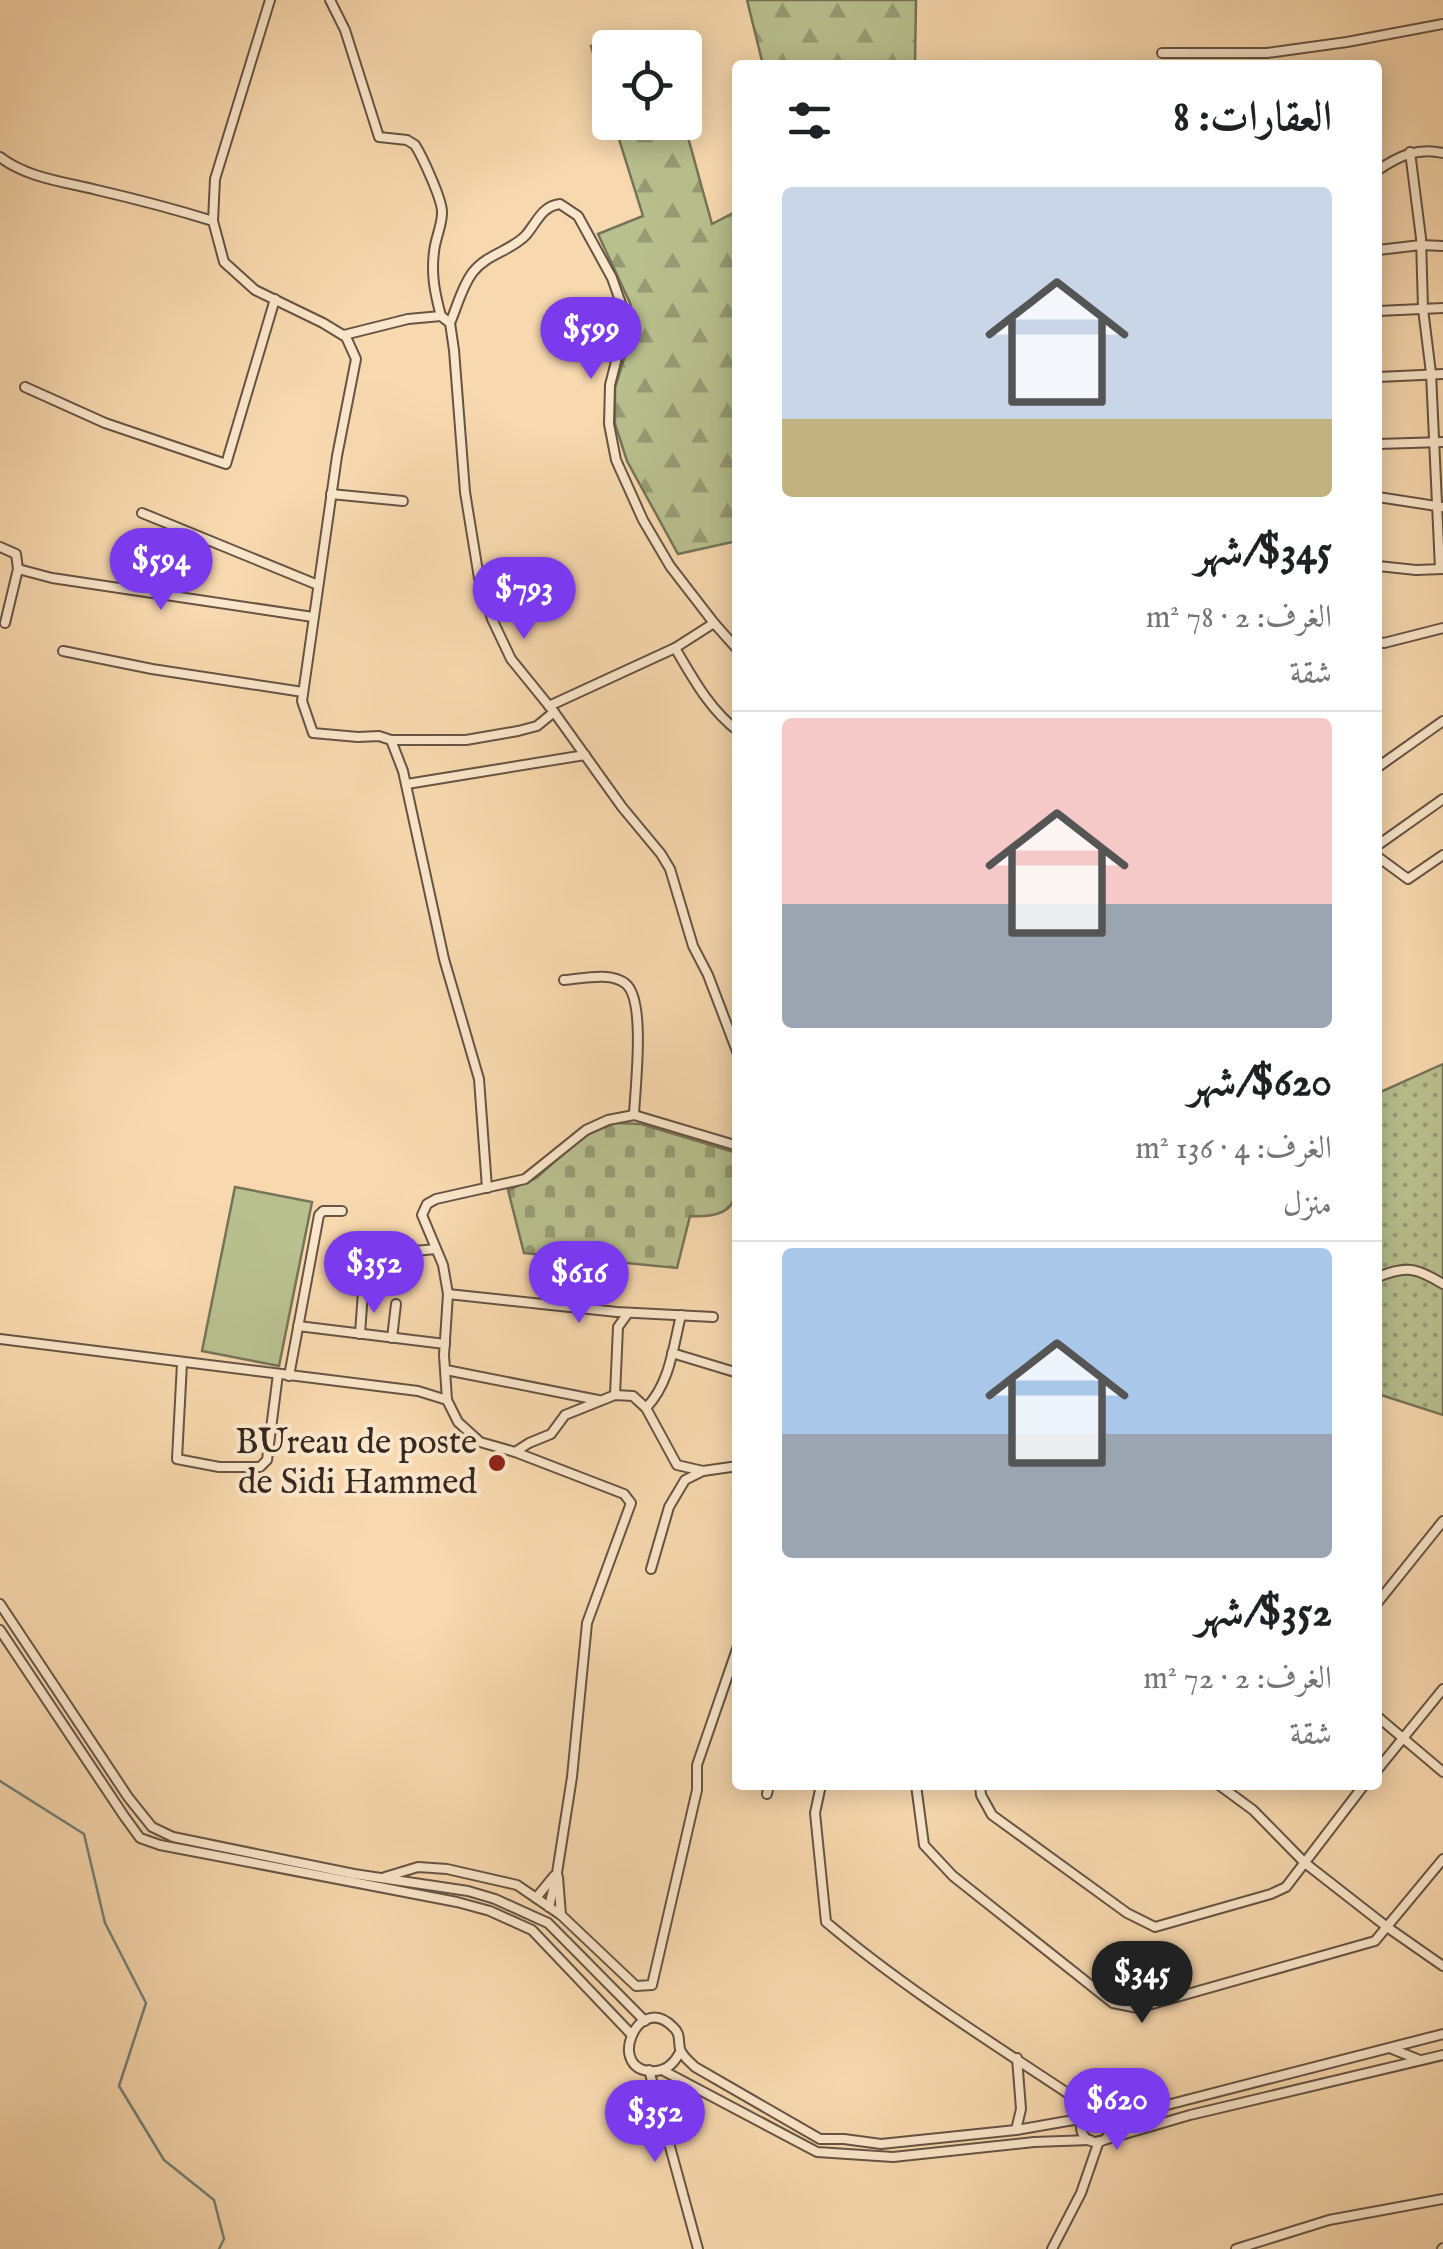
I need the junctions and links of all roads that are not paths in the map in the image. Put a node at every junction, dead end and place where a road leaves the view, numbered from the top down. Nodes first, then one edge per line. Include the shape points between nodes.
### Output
1 (270, 0) edge
2 (330, 0) edge
3 (1443, 24) edge
4 (1162, 54) dead end
5 (1410, 152) junction
6 (1443, 153) edge
7 (0, 157) edge
8 (1382, 168) edge
9 (213, 221) junction
10 (1421, 244) junction
11 (1443, 246) edge
12 (1382, 249) edge
13 (275, 299) junction
14 (1443, 308) edge
15 (1423, 309) junction
16 (1382, 311) edge
17 (441, 316) junction
18 (450, 323) junction
19 (343, 335) junction
20 (1431, 374) junction
21 (1443, 374) edge
22 (1382, 377) edge
23 (26, 387) dead end
24 (1439, 442) edge
25 (1382, 444) edge
26 (331, 494) junction
27 (1382, 498) edge
28 (404, 501) dead end
29 (1440, 506) edge
30 (142, 513) dead end
31 (0, 547) edge
32 (1382, 566) edge
33 (18, 569) junction
34 (1441, 569) edge
35 (318, 584) junction
36 (313, 617) junction
37 (5, 623) dead end
38 (714, 624) junction
39 (1443, 628) edge
40 (1382, 641) edge
41 (732, 644) edge
42 (674, 648) junction
43 (63, 651) dead end
44 (304, 692) junction
45 (552, 709) junction
46 (1443, 721) edge
47 (732, 726) edge
48 (391, 740) junction
49 (585, 756) junction
50 (1382, 763) edge
51 (407, 784) junction
52 (1443, 800) edge
53 (1382, 842) edge
54 (1443, 854) edge
55 (1382, 861) edge
56 (564, 980) dead end
57 (732, 1038) edge
58 (634, 1115) junction
59 (732, 1144) edge
60 (488, 1188) junction
61 (342, 1210) dead end
62 (436, 1249) junction
63 (1382, 1274) edge
64 (1443, 1284) edge
65 (448, 1294) junction
66 (396, 1304) dead end
67 (628, 1312) junction
68 (680, 1315) junction
69 (713, 1317) dead end
70 (298, 1326) junction
71 (360, 1334) junction
72 (392, 1338) junction
73 (0, 1340) edge
74 (445, 1344) junction
75 (672, 1353) junction
76 (182, 1363) junction
77 (446, 1370) junction
78 (732, 1370) edge
79 (283, 1375) junction
80 (615, 1395) junction
81 (447, 1400) junction
82 (599, 1400) junction
83 (646, 1408) junction
84 (515, 1452) junction
85 (677, 1465) junction
86 (732, 1467) edge
87 (703, 1471) junction
88 (685, 1480) junction
89 (1443, 1521) edge
90 (651, 1569) dead end
91 (1382, 1597) edge
92 (0, 1604) edge
93 (0, 1630) edge
94 (732, 1663) edge
95 (1443, 1689) edge
96 (1382, 1720) edge
97 (1401, 1739) junction
98 (88, 1763) junction
99 (1382, 1763) edge
100 (110, 1770) junction
101 (1443, 1772) edge
102 (820, 1790) edge
103 (917, 1790) edge
104 (981, 1790) edge
105 (1226, 1790) edge
106 (1360, 1790) edge
107 (1443, 1859) edge
108 (1305, 1863) junction
109 (557, 1873) junction
110 (380, 1878) junction
111 (536, 1898) junction
112 (548, 1907) junction
113 (560, 1915) junction
114 (1387, 1927) junction
115 (1443, 1966) edge
116 (645, 2021) junction
117 (631, 2034) junction
118 (1443, 2034) edge
119 (1390, 2048) junction
120 (680, 2052) junction
121 (1443, 2055) edge
122 (1017, 2058) junction
123 (1420, 2060) junction
124 (649, 2070) junction
125 (662, 2070) junction
126 (1099, 2113) junction
127 (1085, 2118) junction
128 (1016, 2130) junction
129 (1098, 2140) junction
130 (1443, 2199) edge
131 (698, 2249) edge
132 (1052, 2249) edge
133 (1236, 2249) edge

1 - 9 street via 215,179
2 - 17 street via 379,137 415,145 441,204 432,273
3 - 4 street via 1267,53
5 - 6 street
5 - 8 street
5 - 10 street
7 - 9 street via 34,174
9 - 13 street via 224,262
10 - 11 street
10 - 12 street
10 - 15 street
13 - 19 street
13 - 23 street via 226,464 105,423
14 - 15 street
15 - 16 street
15 - 20 street
17 - 18 street
17 - 19 street
18 - 38 street via 476,268 526,235 548,207 560,204 578,216 624,312 610,386 616,460 670,566
18 - 45 street via 479,578 511,659
19 - 26 street via 356,359
20 - 21 street
20 - 22 street
20 - 24 street
24 - 25 street
24 - 29 street
26 - 28 street
26 - 35 street
27 - 29 street
29 - 34 street
30 - 35 street
31 - 33 street via 16,554
32 - 34 street
33 - 36 street
33 - 37 street
35 - 36 street
36 - 44 street
38 - 41 street
38 - 42 street
39 - 40 street
42 - 45 street
42 - 47 street
43 - 44 street
44 - 48 street via 313,733
45 - 48 street via 537,726 518,731 466,740
45 - 49 street
46 - 50 street
48 - 51 street
49 - 51 street
49 - 57 street via 670,869
51 - 60 street via 444,959 479,1079
52 - 53 street
54 - 55 street via 1408,879
56 - 58 street via 608,977 625,983 636,1000
58 - 59 street
58 - 60 street via 586,1130 529,1177
60 - 62 street via 427,1204 422,1220
61 - 70 street via 319,1215
62 - 65 street
62 - 71 street via 367,1258
63 - 64 street via 1412,1270
65 - 67 street
65 - 74 street
66 - 72 street
67 - 68 street
67 - 80 street via 618,1327
68 - 69 street
68 - 75 street
70 - 71 street
70 - 79 street
71 - 72 street
72 - 74 street
73 - 76 street
74 - 77 street
75 - 78 street
75 - 83 street via 658,1395
76 - 79 street
76 - 79 street via 177,1458 219,1467 260,1468 266,1460
77 - 81 street
77 - 82 street
79 - 81 street
80 - 82 street
80 - 83 street via 634,1396
81 - 84 street via 480,1442
82 - 84 street via 565,1415 551,1434
83 - 85 street
84 - 109 street via 631,1502 587,1623
85 - 87 street
85 - 88 street
86 - 87 street
87 - 88 street
88 - 90 street via 669,1507
89 - 91 street
92 - 100 street
93 - 98 street
94 - 113 street via 697,1765 697,1790 652,1985 636,1986
95 - 97 street
96 - 97 street
97 - 99 street
97 - 101 street
98 - 100 street
98 - 117 street via 140,1838 458,1902 532,1930
100 - 110 street via 152,1827 173,1837
102 - 122 street via 815,1812 826,1922
103 - 114 street via 924,1846 1113,2003 1138,2008 1162,2002 1375,1941
104 - 108 street via 992,1815 1156,1927 1270,1894 1286,1887
105 - 108 street
106 - 108 street
107 - 114 street
108 - 114 street
109 - 111 street
109 - 112 street
109 - 113 street
110 - 111 street via 447,1869 517,1885
110 - 116 street via 468,1891 548,1923
111 - 112 street
112 - 113 street
114 - 115 street
116 - 117 street
116 - 120 street via 673,2026
117 - 124 street via 632,2060
118 - 119 street
119 - 123 street
119 - 126 street via 1167,2105
120 - 125 street
120 - 128 street via 820,2139 882,2144
121 - 123 street
122 - 126 street
122 - 128 street via 1022,2109
123 - 129 street
124 - 125 street
124 - 131 street
125 - 129 street via 817,2152 894,2158
126 - 127 street
126 - 129 street via 1111,2123
127 - 128 street
127 - 129 street via 1082,2128
129 - 132 street
130 - 133 street via 1328,2220

